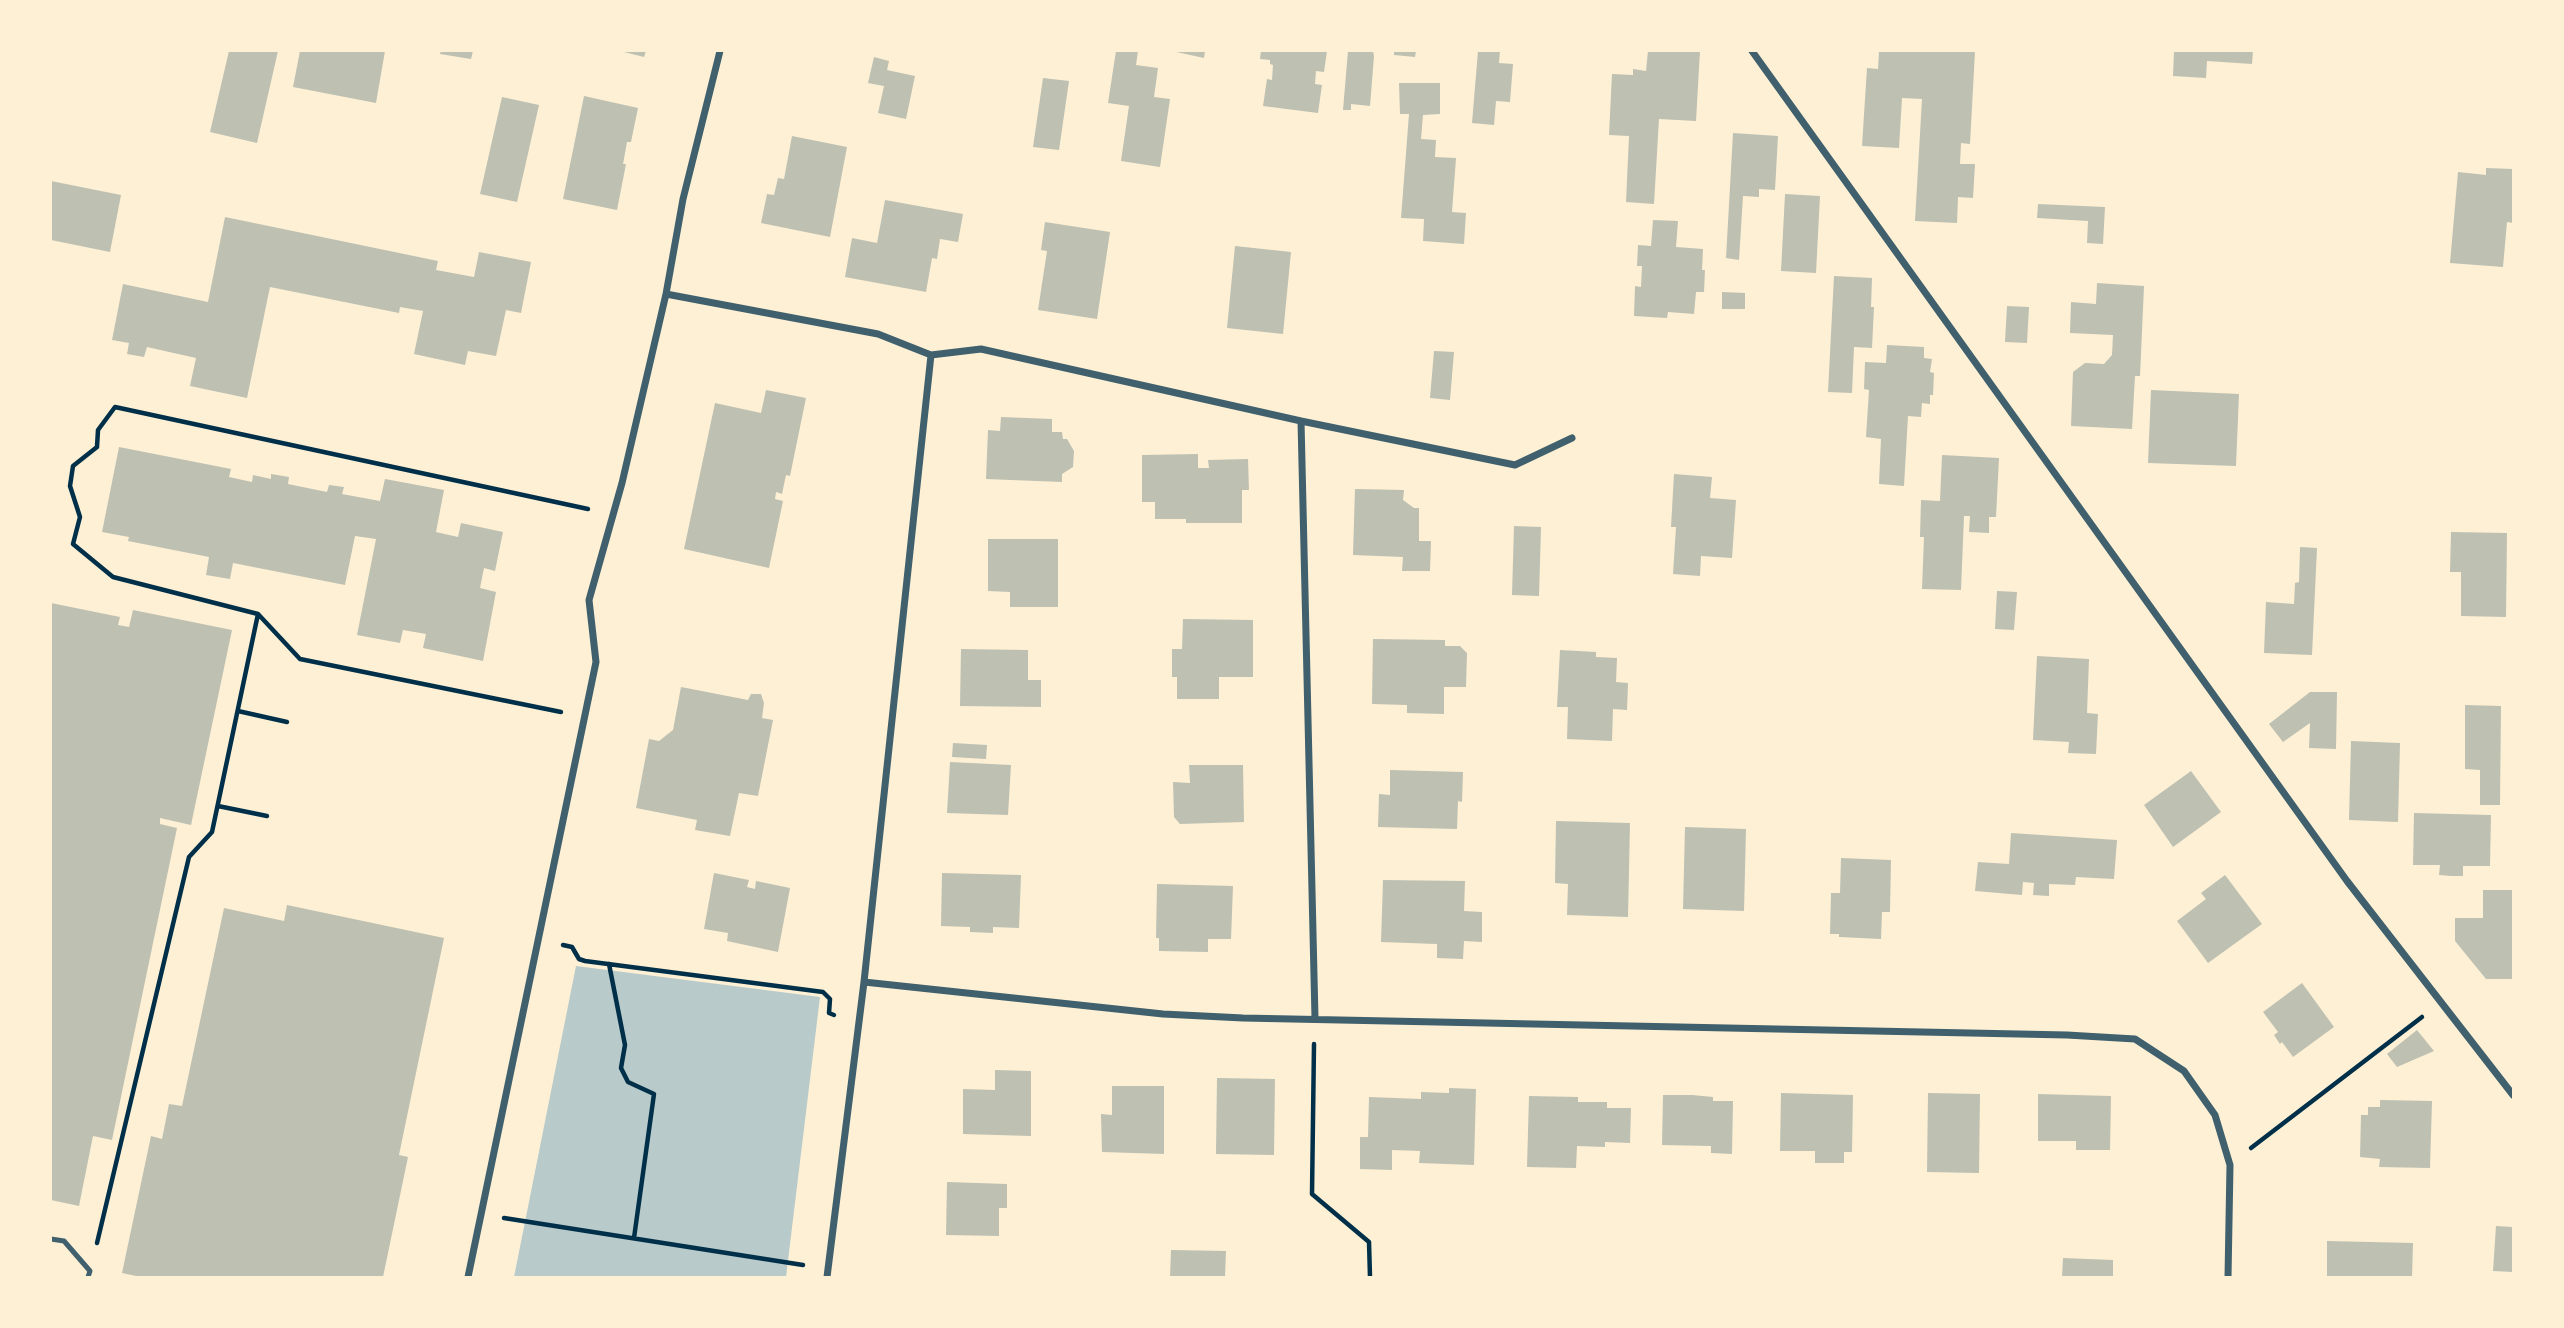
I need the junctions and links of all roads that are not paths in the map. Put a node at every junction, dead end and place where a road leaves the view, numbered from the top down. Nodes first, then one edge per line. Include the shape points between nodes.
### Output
1 (720, 51) edge
2 (1752, 51) edge
3 (666, 294) junction
4 (930, 355) junction
5 (1301, 421) junction
6 (1572, 438) dead end
7 (864, 982) junction
8 (1315, 1018) junction
9 (2513, 1095) edge
10 (51, 1238) edge
11 (828, 1273) edge
12 (89, 1274) edge
13 (468, 1277) edge
14 (2228, 1277) edge

1 - 3 street via 683,199
2 - 9 street via 2347,881
3 - 4 street via 878,334
3 - 13 street via 589,600 596,662
4 - 5 street via 981,349
4 - 7 street
5 - 6 street via 1515,465
5 - 8 street
7 - 8 street via 1163,1014
7 - 11 street
8 - 14 street via 2135,1039 2184,1071 2215,1115 2230,1165
10 - 12 lane via 64,1241

